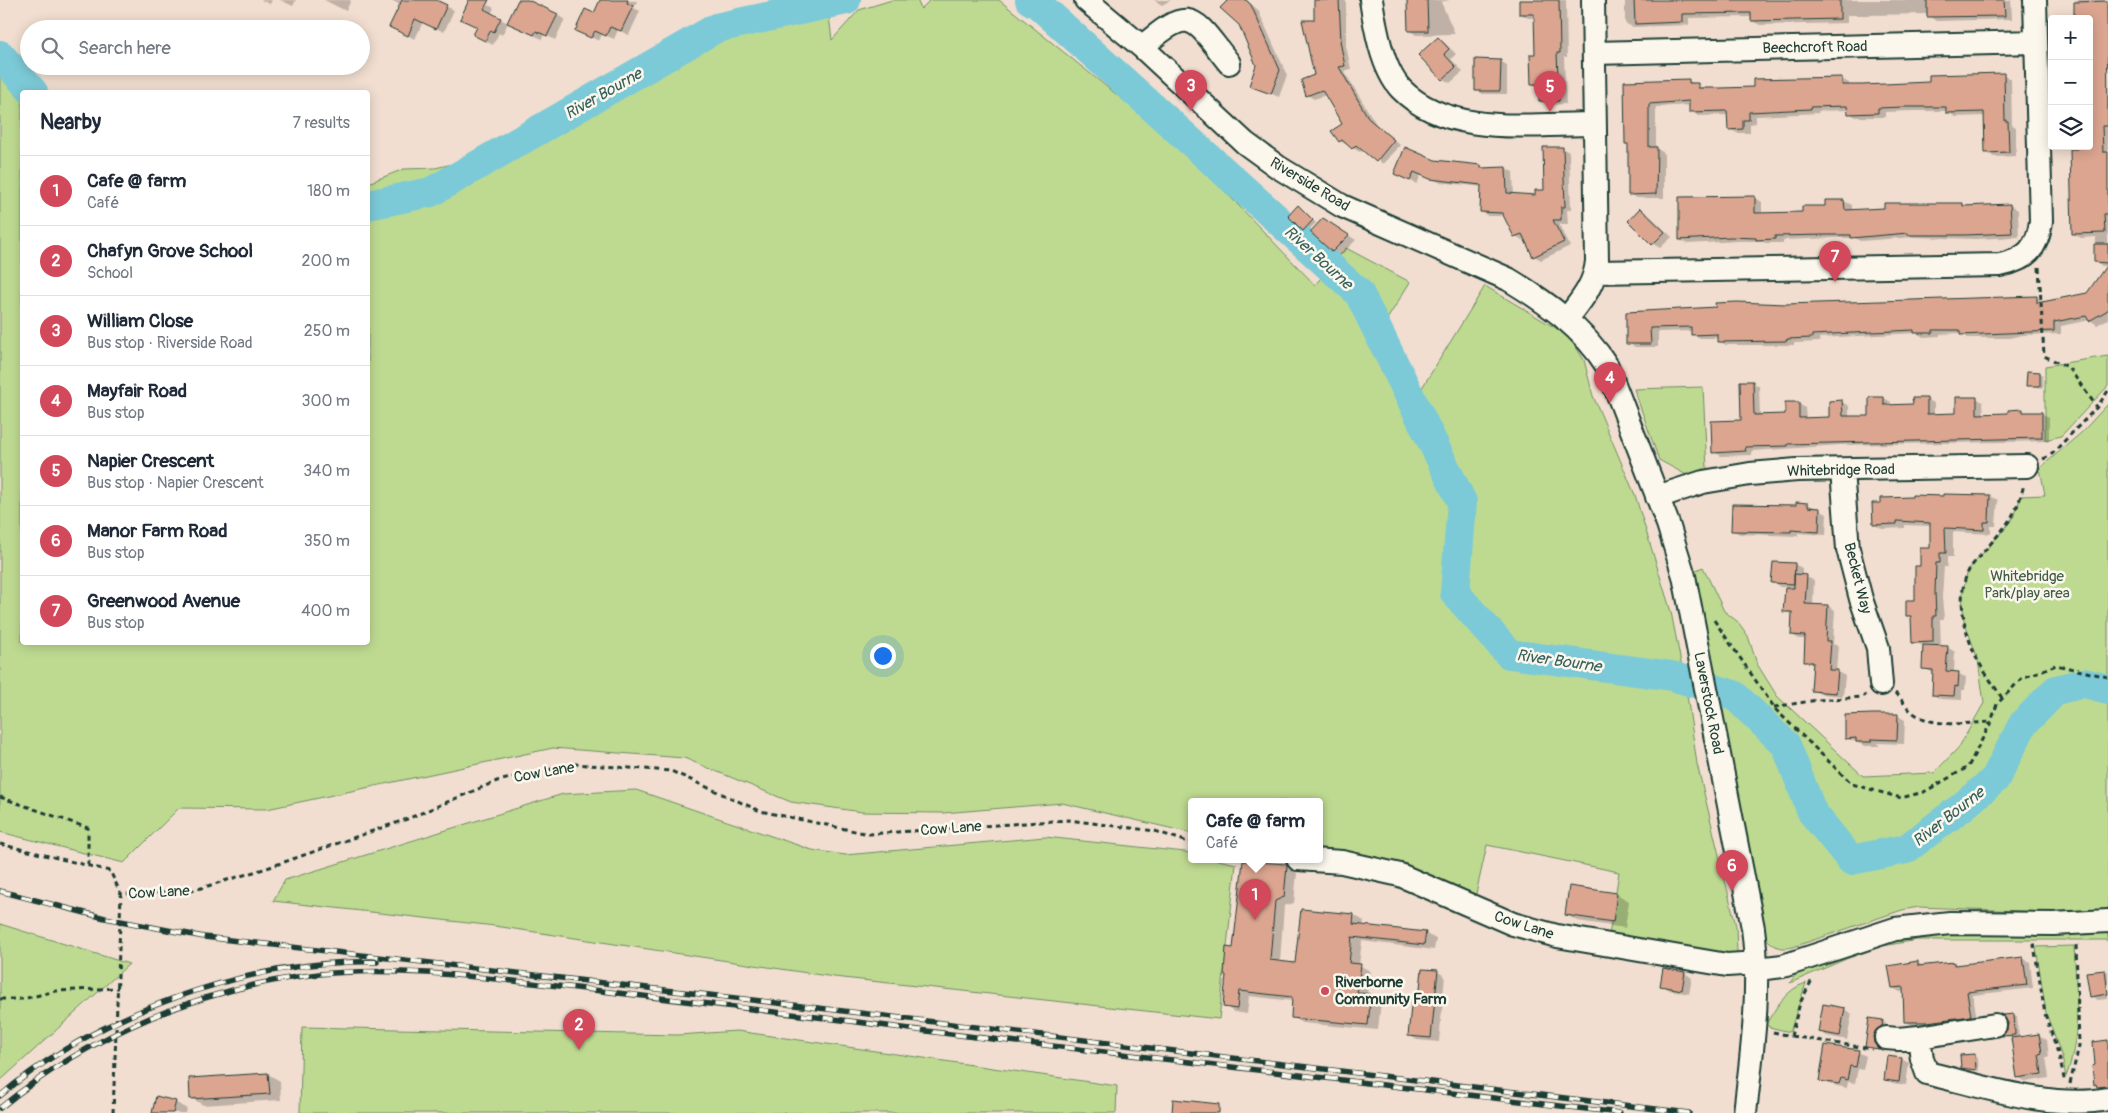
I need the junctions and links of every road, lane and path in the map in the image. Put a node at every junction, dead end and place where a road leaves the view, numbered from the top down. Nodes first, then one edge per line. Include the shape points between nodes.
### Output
1 (1086, 0) edge
2 (1371, 0) edge
3 (1593, 0) edge
4 (2035, 0) edge
5 (2035, 42) junction
6 (1142, 47) junction
7 (1594, 53) junction
8 (1230, 63) dead end
9 (1594, 124) junction
10 (2034, 246) junction
11 (1596, 272) junction
12 (1566, 320) junction
13 (2108, 391) edge
14 (2097, 407) junction
15 (2027, 466) junction
16 (1842, 470) junction
17 (1658, 497) junction
18 (1690, 603) junction
19 (2108, 677) edge
20 (1881, 684) junction
21 (2002, 698) junction
22 (1774, 708) junction
23 (1991, 722) junction
24 (0, 797) edge
25 (1188, 842) edge
26 (0, 844) edge
27 (1323, 861) edge
28 (88, 865) junction
29 (120, 894) junction
30 (2108, 921) edge
31 (2025, 944) dead end
32 (2042, 944) dead end
33 (2068, 944) dead end
34 (2076, 944) junction
35 (2084, 944) dead end
36 (2034, 945) junction
37 (1757, 966) junction
38 (1819, 975) dead end
39 (119, 988) junction
40 (0, 1000) edge
41 (1995, 1025) dead end
42 (1754, 1027) junction
43 (1791, 1036) junction
44 (1919, 1037) junction
45 (1886, 1038) joint
46 (2067, 1098) junction
47 (2108, 1099) edge
48 (113, 1113) edge
49 (1745, 1113) edge

1 - 6 street, Riverside Road
2 - 9 street via 1384,60 1400,88 1426,109 1444,117 1484,124
3 - 7 street
4 - 5 street
5 - 7 street, Beechcroft Road
5 - 10 street via 2041,221 2040,236
6 - 8 street via 1172,23 1190,21 1199,25
6 - 12 street, Riverside Road via 1245,143 1278,167 1342,206 1508,279
7 - 9 street
9 - 11 street
10 - 11 street via 2026,256 2000,265
10 - 14 path via 2041,273 2044,356 2068,367
11 - 12 street via 1589,289
12 - 17 street, Laverstock Road via 1587,339 1607,366
13 - 14 path
14 - 15 path via 2050,456
15 - 16 street, Whitebridge Road
15 - 21 path via 2015,514 1968,570 1962,595 1964,620 1971,643
16 - 17 street, Whitebridge Road via 1750,474 1703,482
16 - 20 street, Becket Way via 1848,549 1878,648
17 - 18 street, Laverstock Road
18 - 22 path via 1706,609
18 - 37 street, Laverstock Road via 1753,928
19 - 21 path via 2056,665 2022,678
20 - 22 path via 1862,697 1817,700
20 - 23 path via 1898,695 1912,712 1933,722
21 - 23 path
22 - 23 path via 1852,784 1901,798 1924,792 1968,767
24 - 28 path via 88,828
25 - 29 path, Cow Lane via 1156,831 1068,820 869,834 760,811 671,771 575,764 497,780 407,819 188,892
26 - 28 path
27 - 37 street, Cow Lane via 1400,875 1513,924 1557,936 1727,965
28 - 29 path via 110,871
29 - 39 path, Cow Lane
30 - 37 street, Cow Lane via 1950,923 1895,929 1783,966
31 - 36 path
32 - 36 path
33 - 34 path
34 - 35 path
34 - 46 path via 2078,1046
36 - 46 path via 2045,1014 2060,1056
37 - 42 street, Laverstock Road
38 - 43 path via 1811,979
39 - 40 path via 56,991 23,999
39 - 48 path, Cow Lane
41 - 44 street
42 - 43 path
42 - 49 street, Laverstock Road
43 - 45 path via 1884,1052
44 - 45 street
44 - 46 street via 1927,1073 2046,1100
46 - 47 street via 2089,1103

